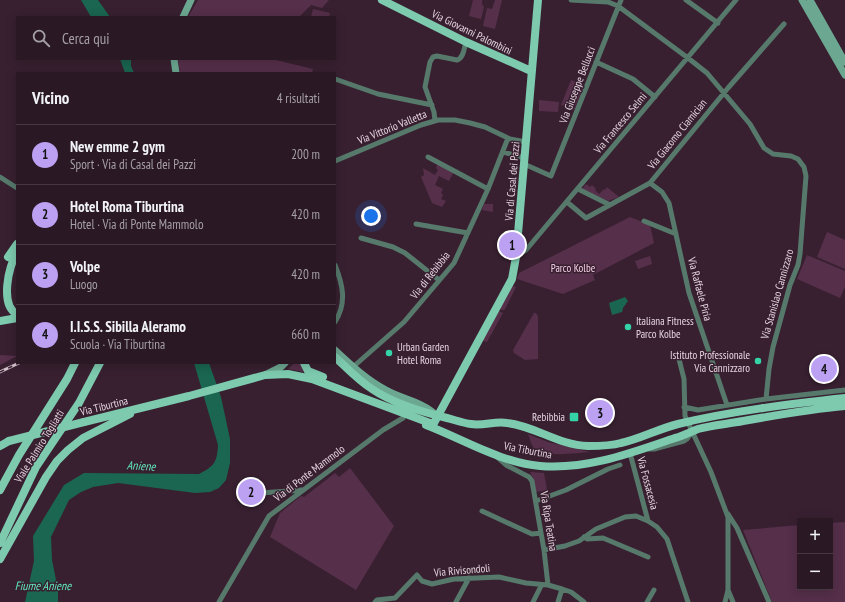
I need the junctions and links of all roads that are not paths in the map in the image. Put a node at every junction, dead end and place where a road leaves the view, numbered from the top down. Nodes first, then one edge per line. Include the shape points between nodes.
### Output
1 (191, 0) edge
2 (382, 0) edge
3 (538, 0) edge
4 (571, 0) edge
5 (621, 0) edge
6 (686, 0) edge
7 (736, 0) edge
8 (802, 0) edge
9 (810, 0) edge
10 (618, 6) junction
11 (183, 16) edge
12 (718, 23) junction
13 (784, 24) dead end
14 (466, 42) junction
15 (688, 58) junction
16 (174, 60) edge
17 (596, 62) junction
18 (845, 62) edge
19 (532, 71) junction
20 (176, 72) edge
21 (845, 75) edge
22 (336, 79) edge
23 (724, 93) junction
24 (655, 97) junction
25 (432, 105) junction
26 (435, 121) junction
27 (508, 138) junction
28 (526, 142) junction
29 (503, 152) junction
30 (428, 157) dead end
31 (336, 161) edge
32 (524, 161) junction
33 (0, 177) edge
34 (650, 183) junction
35 (16, 187) edge
36 (488, 189) junction
37 (578, 189) junction
38 (567, 202) junction
39 (610, 205) junction
40 (644, 220) dead end
41 (416, 224) dead end
42 (468, 233) junction
43 (676, 234) junction
44 (361, 238) dead end
45 (16, 245) edge
46 (16, 254) edge
47 (516, 257) junction
48 (336, 268) edge
49 (439, 280) junction
50 (0, 284) edge
51 (16, 313) edge
52 (16, 318) edge
53 (336, 320) edge
54 (0, 321) edge
55 (336, 351) edge
56 (336, 358) edge
57 (679, 359) dead end
58 (74, 364) edge
59 (99, 364) edge
60 (285, 364) edge
61 (304, 364) edge
62 (334, 364) edge
63 (353, 367) junction
64 (266, 375) junction
65 (361, 380) junction
66 (845, 390) edge
67 (845, 398) edge
68 (766, 399) junction
69 (370, 401) junction
70 (157, 404) junction
71 (727, 405) junction
72 (845, 406) edge
73 (684, 407) junction
74 (391, 409) junction
75 (438, 417) junction
76 (403, 418) junction
77 (688, 422) junction
78 (692, 432) junction
79 (0, 444) edge
80 (630, 453) junction
81 (496, 455) junction
82 (620, 465) dead end
83 (0, 490) edge
84 (303, 490) junction
85 (261, 493) dead end
86 (536, 501) junction
87 (482, 511) dead end
88 (727, 513) junction
89 (648, 521) junction
90 (541, 533) junction
91 (584, 537) junction
92 (0, 543) edge
93 (544, 550) junction
94 (648, 557) dead end
95 (0, 559) edge
96 (469, 578) junction
97 (541, 586) junction
98 (548, 586) junction
99 (562, 589) junction
100 (654, 590) dead end
101 (728, 590) junction
102 (219, 602) edge
103 (375, 602) edge
104 (456, 602) edge
105 (533, 602) edge
106 (558, 602) edge
107 (584, 602) edge
108 (647, 602) edge
109 (688, 602) edge
110 (725, 602) edge
111 (733, 602) edge
112 (769, 602) edge

1 - 11 street
2 - 14 main road, Via Giovanni Palombini
3 - 19 main road, Via di Casal dei Pazzi
4 - 10 street via 608,2
5 - 10 street, Via Giuseppe Bellucci
6 - 12 street
7 - 12 street, Via Francesco Selmi
8 - 21 street
9 - 18 street
10 - 15 street, Via Stanislao Cannizzaro
10 - 17 street, Via Giuseppe Bellucci
12 - 15 street, Via Francesco Selmi
13 - 23 street, Via Giacomo Ciamician
14 - 19 main road, Via Giovanni Palombini
14 - 25 street via 460,59 437,56 431,59 424,86
15 - 23 street, Via Stanislao Cannizzaro via 709,75
15 - 24 street, Via Francesco Selmi
16 - 20 street
17 - 24 street via 633,79
17 - 32 street, Via Giuseppe Bellucci via 551,176
19 - 28 main road, Via di Casal dei Pazzi
22 - 25 street via 373,93
23 - 34 street, Via Giacomo Ciamician
23 - 68 street, Via Stanislao Cannizzaro via 752,127 764,148 773,154 796,158 806,172 800,258 773,347
24 - 37 street, Via Francesco Selmi
25 - 26 street
26 - 27 street, Via Vittorio Valletta via 470,122
26 - 31 street, Via Vittorio Valletta
27 - 28 street, Via Vittorio Valletta
27 - 29 street, Via di Rebibbia
28 - 32 main road, Via di Casal dei Pazzi
29 - 32 street
29 - 36 street, Via di Rebibbia
30 - 36 street
32 - 47 main road, Via di Casal dei Pazzi
33 - 35 street
34 - 39 street, Via Giacomo Ciamician
34 - 43 street, Via Raffaele Piria via 662,192 667,200
36 - 42 street, Via di Rebibbia
37 - 38 street, Via Francesco Selmi
37 - 39 street
38 - 39 street, Via Giacomo Ciamician via 586,218
38 - 47 street, Via Francesco Selmi via 526,250
40 - 43 street
41 - 42 street
42 - 49 street, Via di Rebibbia via 454,263
43 - 71 street, Via Raffaele Piria via 689,293
44 - 49 street via 405,253
45 - 50 main road via 5,264
46 - 51 main road via 8,269 4,293 8,307
47 - 75 main road, Via di Casal dei Pazzi via 512,279
48 - 53 street via 343,293 342,306
49 - 63 street, Via di Rebibbia via 404,322
52 - 54 main road
55 - 63 street, Via Tiburtina
56 - 65 main road, Via Tiburtina
57 - 73 street via 684,379
58 - 83 main road, Viale Palmiro Togliatti
59 - 92 main road, Viale Palmiro Togliatti via 78,404 36,468
60 - 64 street
61 - 69 main road via 311,372
62 - 65 main road via 350,376
63 - 75 street, Via Tiburtina via 382,388 424,407
64 - 69 main road, Via Tiburtina via 284,374 307,378
64 - 70 main road, Via Tiburtina
65 - 75 main road, Via Tiburtina via 390,399
66 - 68 street
67 - 77 main road via 786,404
68 - 71 street
69 - 74 main road, Via Tiburtina
70 - 79 main road, Via Tiburtina, bridge
70 - 95 main road via 91,434 64,453 46,477
71 - 73 street via 698,410
72 - 78 main road, Via Tiburtina via 768,417
73 - 77 street
74 - 75 main road, Via Tiburtina via 430,424
74 - 76 main road, Via Tiburtina
75 - 77 main road, Via Tiburtina via 478,425 502,422 521,425 566,443 583,446 626,442
76 - 81 main road, Via Tiburtina via 462,439
76 - 84 street, Via di Ponte Mammolo
77 - 78 street
78 - 80 main road, Via Tiburtina
78 - 88 street
80 - 81 main road, Via Tiburtina via 596,462 562,466 538,466
80 - 89 street, Via Fossacesia
81 - 86 street, Via Ripa Teatina via 506,465 531,479
82 - 86 street
84 - 85 street
84 - 102 street, Via di Ponte Mammolo via 269,516
86 - 90 street, Via Ripa Teatina
87 - 90 street via 532,534
88 - 101 street
88 - 112 street via 737,528
89 - 91 street via 636,516 625,517
89 - 109 street, Via Fossacesia via 667,539
90 - 93 street, Via Ripa Teatina
91 - 93 street via 565,546
91 - 94 street via 603,538
93 - 98 street, Via Ripa Teatina
96 - 97 street, Via Rivisondoli via 499,577
96 - 103 street, Via Rivisondoli via 432,584 422,581 417,575 395,598
96 - 104 street
97 - 98 street, Via Rivisondoli
97 - 105 street
98 - 99 street, Via Rivisondoli
99 - 106 street
99 - 107 street, Via Rivisondoli
100 - 108 street
101 - 110 street
101 - 111 street

